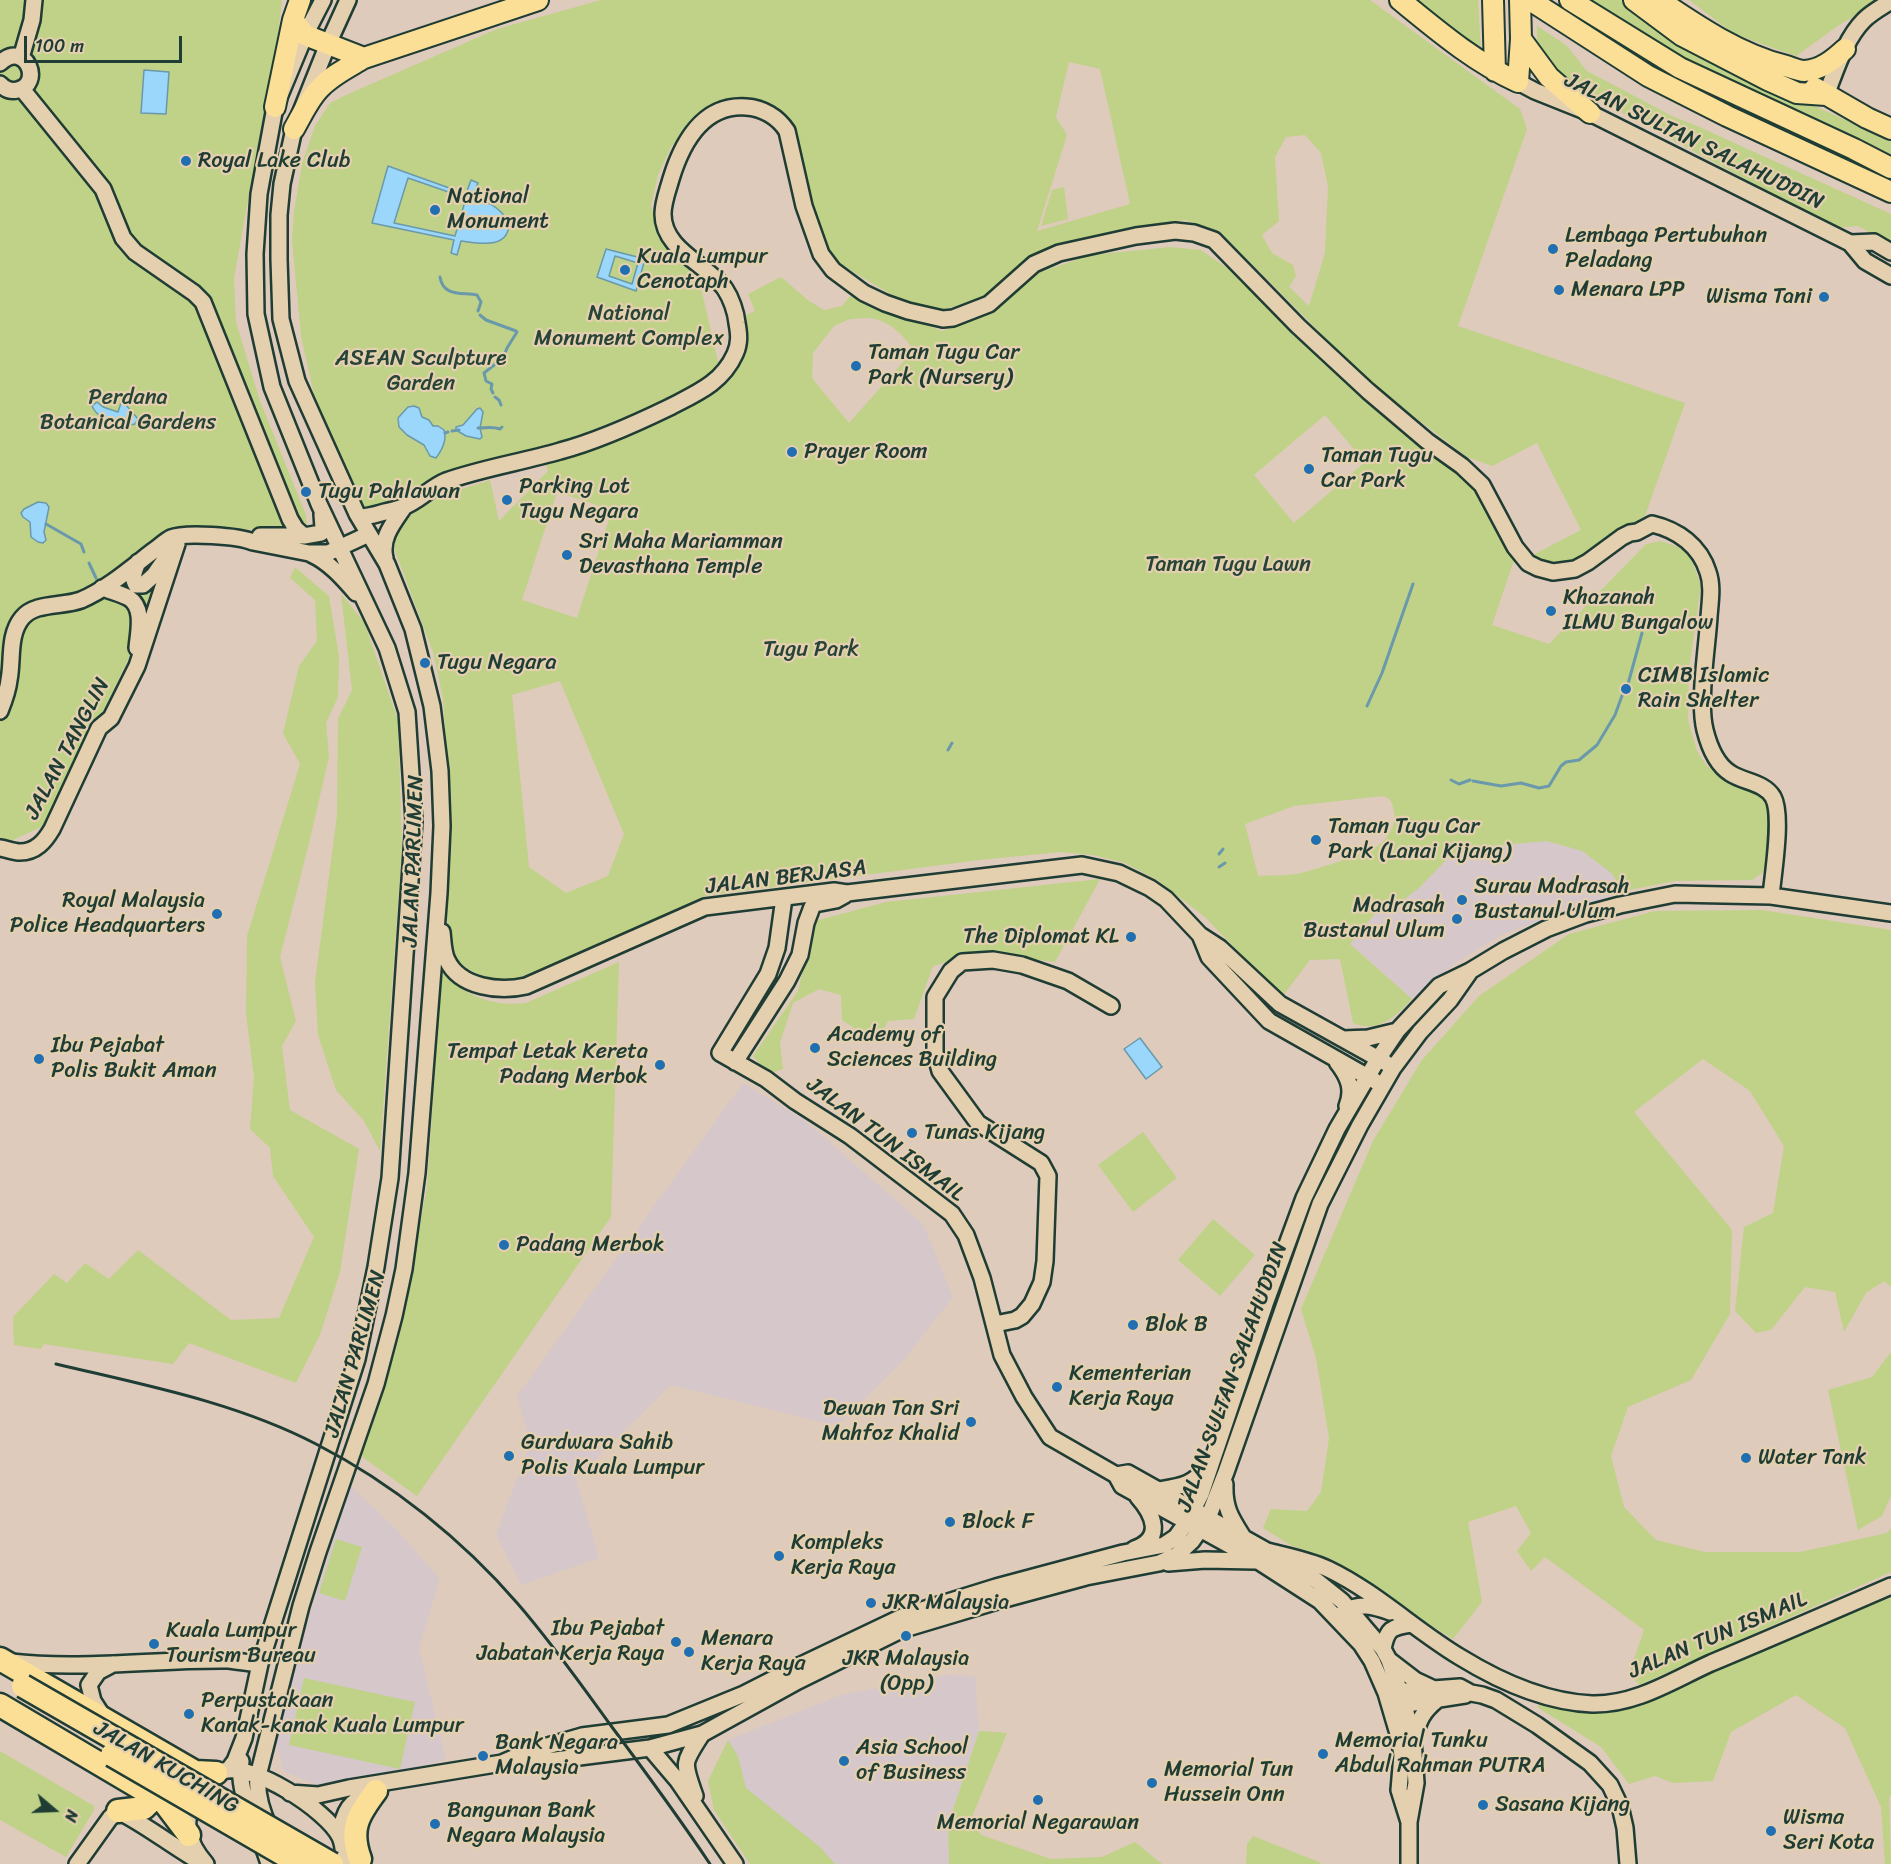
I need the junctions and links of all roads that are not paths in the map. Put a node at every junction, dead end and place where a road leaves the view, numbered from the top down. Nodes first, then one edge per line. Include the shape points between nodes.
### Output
1 (33, 0) edge
2 (300, 0) edge
3 (322, 0) edge
4 (348, 0) edge
5 (1400, 0) edge
6 (1520, 0) edge
7 (1530, 0) edge
8 (1570, 0) edge
9 (1634, 0) edge
10 (1659, 0) edge
11 (1891, 1) edge
12 (530, 2) edge
13 (1493, 6) edge
14 (299, 27) junction
15 (1521, 31) junction
16 (328, 44) junction
17 (1845, 49) junction
18 (21, 58) junction
19 (364, 58) junction
20 (0, 63) edge
21 (1772, 63) junction
22 (1495, 71) junction
23 (1518, 82) junction
24 (0, 84) edge
25 (22, 89) junction
26 (1826, 94) junction
27 (275, 107) joint
28 (1590, 113) junction
29 (294, 129) junction
30 (1891, 129) edge
31 (1891, 168) edge
32 (1891, 192) edge
33 (1850, 243) junction
34 (1891, 252) edge
35 (1891, 276) edge
36 (319, 504) junction
37 (404, 507) junction
38 (359, 517) junction
39 (290, 519) junction
40 (369, 534) junction
41 (276, 536) junction
42 (304, 536) junction
43 (245, 539) junction
44 (180, 540) junction
45 (341, 548) junction
46 (309, 553) junction
47 (138, 562) junction
48 (387, 564) junction
49 (102, 588) junction
50 (371, 612) junction
51 (136, 666) junction
52 (0, 711) edge
53 (4, 849) edge
54 (439, 893) junction
55 (847, 893) junction
56 (1772, 896) junction
57 (787, 897) junction
58 (1891, 913) edge
59 (806, 923) junction
60 (1200, 935) junction
61 (1470, 971) junction
62 (1111, 1006) dead end
63 (733, 1030) junction
64 (1397, 1031) junction
65 (1343, 1039) junction
66 (1378, 1059) junction
67 (1335, 1060) junction
68 (735, 1062) junction
69 (1393, 1068) junction
70 (1367, 1077) junction
71 (1383, 1086) junction
72 (1344, 1114) junction
73 (995, 1324) junction
74 (1214, 1458) junction
75 (1226, 1472) junction
76 (1116, 1475) junction
77 (1159, 1490) junction
78 (1134, 1492) junction
79 (1191, 1516) junction
80 (1205, 1524) junction
81 (1244, 1538) junction
82 (1123, 1553) junction
83 (1262, 1556) junction
84 (1159, 1563) junction
85 (1891, 1586) edge
86 (1367, 1592) junction
87 (1340, 1610) junction
88 (1405, 1620) junction
89 (1386, 1655) junction
90 (2, 1664) edge
91 (113, 1664) junction
92 (260, 1665) junction
93 (10, 1695) edge
94 (1435, 1695) junction
95 (1395, 1699) junction
96 (105, 1720) junction
97 (702, 1734) junction
98 (1413, 1740) junction
99 (650, 1748) junction
100 (502, 1763) junction
101 (231, 1773) junction
102 (262, 1781) junction
103 (400, 1781) junction
104 (376, 1791) joint
105 (290, 1793) junction
106 (150, 1794) junction
107 (118, 1811) junction
108 (701, 1813) junction
109 (1409, 1822) junction
110 (189, 1835) junction
111 (348, 1856) edge
112 (77, 1864) edge
113 (205, 1864) edge
114 (268, 1864) edge
115 (284, 1864) edge
116 (300, 1864) edge
117 (735, 1864) edge
118 (1409, 1864) edge
119 (1628, 1864) edge

1 - 18 street via 32,20
2 - 14 main road
3 - 14 street
4 - 16 street, JALAN PARLIMEN
5 - 22 main road via 1447,39
6 - 15 main road
7 - 32 main road via 1648,76
8 - 31 main road via 1680,68
9 - 26 main road via 1681,35 1768,80 1797,93
10 - 21 main road via 1732,46
11 - 17 street via 1864,20
12 - 19 main road
13 - 22 main road
14 - 16 main road
14 - 27 main road
15 - 23 main road
15 - 28 main road via 1549,77
16 - 19 main road
16 - 29 street, JALAN PARLIMEN
17 - 21 main road via 1830,62 1803,71
17 - 26 street
18 - 20 street via 10,56
18 - 25 street via 27,62 31,77
19 - 29 main road via 320,87
21 - 26 main road
22 - 23 main road
23 - 28 street, JALAN SULTAN SALAHUDDIN
24 - 25 street via 8,90
25 - 39 street via 102,189 123,238 135,252 203,302
26 - 30 main road
27 - 36 street, JALAN PARLIMEN via 259,194 256,314 272,387
28 - 33 street, JALAN SULTAN SALAHUDDIN
29 - 38 street, JALAN PARLIMEN via 279,215 281,319 297,381
33 - 34 street, JALAN SULTAN SALAHUDDIN via 1874,242
33 - 35 street, JALAN SULTAN SALAHUDDIN via 1865,261
36 - 42 street via 321,533
36 - 45 street, JALAN PARLIMEN
37 - 38 street
37 - 48 street via 387,533
37 - 56 street via 443,482 560,451 630,426 696,394 726,371 740,339 736,315 725,290 675,244 663,216 685,142 718,111 754,107 769,113 787,131 804,206 821,254 834,270 864,293 885,303 952,318 989,304 1034,264 1059,253 1136,236 1194,233 1214,240 1368,391 1482,485 1515,547 1528,563 1553,572 1575,569 1622,537 1652,524 1682,535 1696,549 1708,572 1711,594 1703,702 1704,728 1711,749 1730,773 1767,789 1774,798 1777,816
38 - 40 street, JALAN PARLIMEN
39 - 41 street
39 - 42 street
40 - 45 street
40 - 48 street, JALAN PARLIMEN
41 - 42 street
41 - 43 street
43 - 44 street via 213,536
43 - 46 street
44 - 47 street via 172,537
44 - 47 street via 143,585 134,581
44 - 51 street, JALAN TANGLIN
45 - 46 street via 328,554
45 - 50 street, JALAN PARLIMEN
46 - 50 street via 342,577
47 - 49 street
48 - 54 street, JALAN PARLIMEN via 413,629 432,706 440,771
49 - 51 street, JALAN TANGLIN via 129,598 137,608
49 - 52 street via 68,604 32,609 22,618 13,640 9,681
50 - 92 street, JALAN PARLIMEN via 407,712 414,821 390,1178 357,1359
51 - 53 street, JALAN TANGLIN via 111,718 99,728 44,842 21,852
54 - 57 street, JALAN BERJASA via 447,960 469,980 500,990 526,986 705,907
54 - 102 street, JALAN PARLIMEN via 417,1173 404,1269 376,1384 302,1606 267,1745 267,1769
55 - 57 street, JALAN BERJASA
55 - 59 street via 836,900 815,904
55 - 60 street, JALAN BERJASA via 1082,865 1119,873 1150,888 1177,909
56 - 58 street, JALAN SULTAN SALAHUDDIN
56 - 61 street, JALAN SULTAN SALAHUDDIN via 1675,894 1620,905 1546,928
57 - 59 street via 799,903
57 - 63 street, JALAN TUN ISMAIL via 768,974
59 - 68 street via 800,955 788,981
60 - 65 street, JALAN BERJASA via 1220,948 1280,1004
60 - 67 street, JALAN BERJASA via 1209,957 1269,1021
61 - 64 street, JALAN SULTAN SALAHUDDIN via 1439,986
61 - 69 street, JALAN SULTAN SALAHUDDIN
62 - 73 street via 1068,981 1022,965 993,960 962,962 951,971 935,997 935,1053 940,1071 978,1123 1041,1163 1048,1176 1041,1282 1022,1316
63 - 68 street
63 - 68 street, JALAN TUN ISMAIL via 720,1053
64 - 65 street
64 - 66 street, JALAN SULTAN SALAHUDDIN
65 - 66 street, JALAN BERJASA
66 - 69 street, JALAN BERJASA
66 - 70 street, JALAN SULTAN SALAHUDDIN
67 - 70 street, JALAN BERJASA
67 - 72 street via 1348,1079 1351,1096
68 - 73 street, JALAN TUN ISMAIL via 850,1136 952,1214 966,1235
69 - 71 street, JALAN SULTAN SALAHUDDIN
70 - 71 street, JALAN BERJASA
70 - 72 street, JALAN SULTAN SALAHUDDIN
71 - 75 street, JALAN SULTAN SALAHUDDIN via 1320,1204
72 - 74 street, JALAN SULTAN SALAHUDDIN via 1304,1198
73 - 76 street, JALAN TUN ISMAIL via 1002,1355 1050,1437
74 - 77 street via 1193,1482
74 - 79 street, JALAN SULTAN SALAHUDDIN
75 - 80 street, JALAN SULTAN SALAHUDDIN
75 - 81 street via 1227,1509
76 - 77 street, JALAN TUN ISMAIL via 1128,1473
76 - 78 street, JALAN TUN ISMAIL via 1122,1486
77 - 79 street, JALAN TUN ISMAIL
78 - 79 street, JALAN TUN ISMAIL
78 - 82 street via 1153,1518 1153,1528 1144,1545
79 - 80 street, JALAN TUN ISMAIL
79 - 82 street, JALAN SULTAN SALAHUDDIN via 1176,1537 1164,1545
80 - 81 street, JALAN TUN ISMAIL
80 - 83 street, JALAN TUN ISMAIL
80 - 84 street, JALAN SULTAN SALAHUDDIN via 1177,1556
81 - 83 street, JALAN TUN ISMAIL
82 - 100 street, JALAN SULTAN SALAHUDDIN via 906,1615 744,1694 668,1725 582,1736
83 - 84 street
83 - 86 street, JALAN TUN ISMAIL via 1327,1569
83 - 87 street, JALAN TUN ISMAIL via 1320,1601
84 - 97 street, JALAN SULTAN SALAHUDDIN via 1086,1577 902,1630
85 - 88 street, JALAN TUN ISMAIL via 1654,1691 1594,1704 1568,1701 1506,1681 1458,1656
86 - 87 street via 1350,1594
86 - 88 street, JALAN TUN ISMAIL
87 - 88 street, JALAN TUN ISMAIL via 1370,1606
87 - 89 street, JALAN TUN ISMAIL
87 - 95 street, JALAN TUN ISMAIL
88 - 89 street via 1386,1635
89 - 94 street
89 - 95 street, JALAN TUN ISMAIL
90 - 91 street
90 - 93 highway, JALAN KUCHING
90 - 96 highway
91 - 92 street via 230,1660
91 - 96 street via 98,1672 89,1685 93,1701
92 - 101 street, JALAN PARLIMEN via 244,1738
93 - 106 highway
93 - 111 highway, JALAN KUCHING, bridge
93 - 116 highway, JALAN KUCHING, bridge
94 - 95 street
94 - 98 street via 1421,1716
94 - 119 street via 1460,1688 1496,1700 1590,1763 1610,1785 1620,1806
95 - 98 street
95 - 109 street via 1402,1755 1399,1790
96 - 101 highway via 195,1772
97 - 99 street, JALAN SULTAN SALAHUDDIN
97 - 108 street via 685,1767
98 - 109 street via 1416,1783
99 - 100 street, JALAN SULTAN SALAHUDDIN via 532,1763
99 - 108 street
100 - 103 street, JALAN SULTAN SALAHUDDIN
101 - 102 street
101 - 110 street, JALAN PARLIMEN via 203,1784 188,1816
101 - 114 street, bridge
102 - 105 street
102 - 115 street, JALAN PARLIMEN, bridge via 262,1812
103 - 104 street, JALAN SULTAN SALAHUDDIN
103 - 105 street, JALAN SULTAN SALAHUDDIN via 318,1795
104 - 111 highway via 356,1821
105 - 111 street via 322,1814
106 - 107 highway via 150,1802 144,1808
106 - 110 highway via 166,1804
107 - 112 street
107 - 113 street
108 - 117 street
109 - 118 street
110 - 113 street

